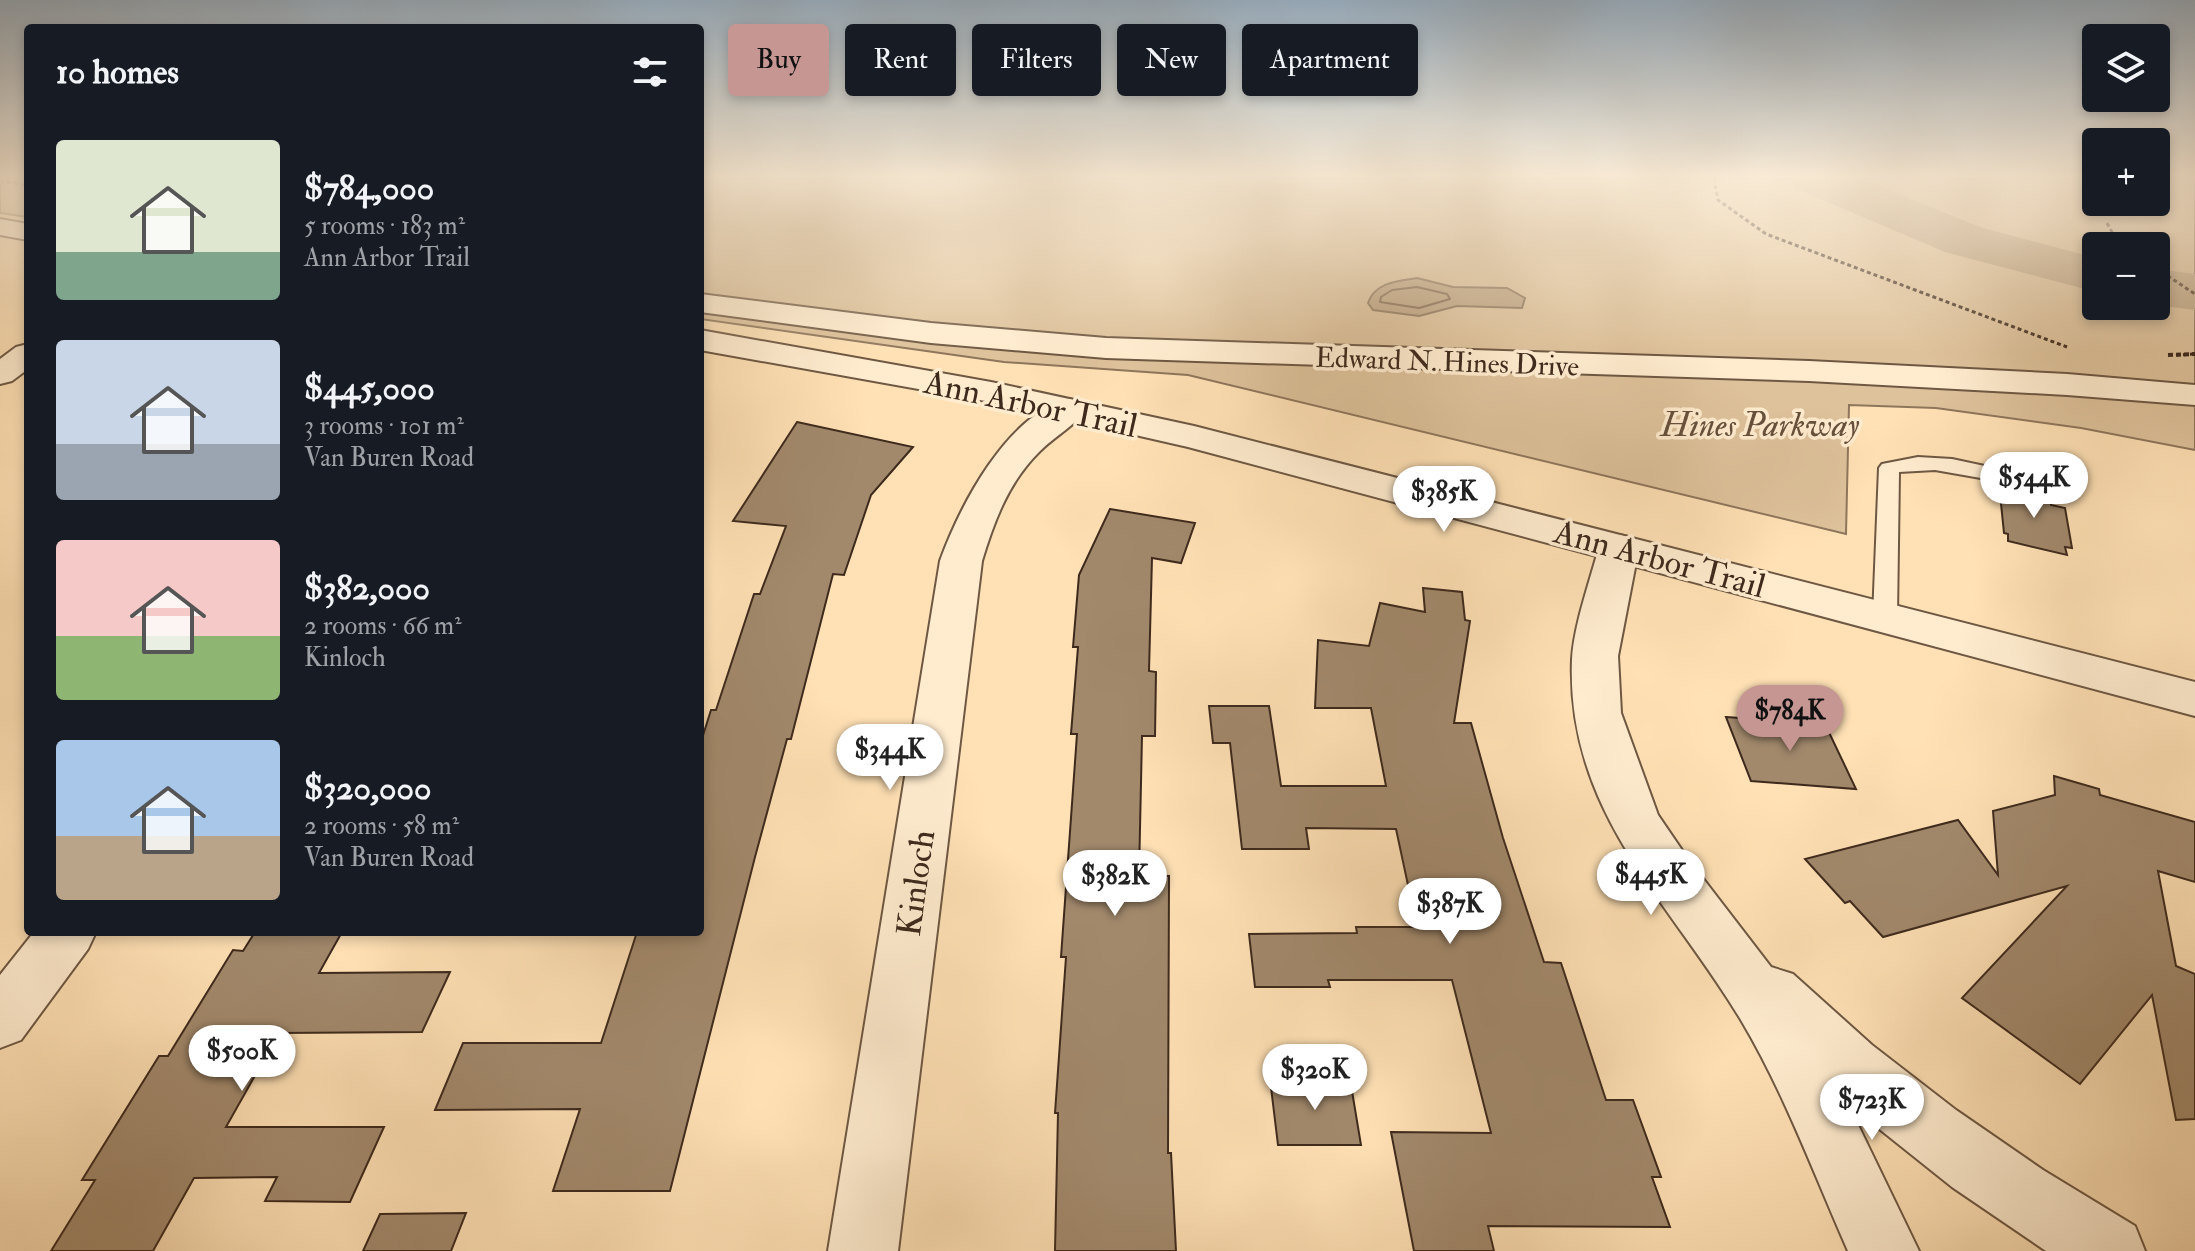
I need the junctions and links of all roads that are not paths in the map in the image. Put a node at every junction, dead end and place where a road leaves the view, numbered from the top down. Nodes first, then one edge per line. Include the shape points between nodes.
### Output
1 (704, 304) edge
2 (704, 341) edge
3 (24, 357) edge
4 (0, 374) edge
5 (2195, 395) edge
6 (1069, 409) junction
7 (2015, 478) dead end
8 (1619, 547) junction
9 (1885, 617) junction
10 (2195, 699) edge
11 (1714, 934) junction
12 (65, 936) edge
13 (0, 1021) edge
14 (863, 1251) edge
15 (1884, 1251) edge
16 (2110, 1251) edge

1 - 5 street, Edward N. Hines Drive via 907,329 1149,350 1896,376
2 - 6 street, Ann Arbor Trail
3 - 4 street
6 - 8 street, Ann Arbor Trail
6 - 14 street, Kinloch via 1021,449 1001,475 975,520 961,561
7 - 9 lane via 1958,467 1889,468
8 - 9 street, Ann Arbor Trail
8 - 11 street via 1595,656 1597,713 1635,823
9 - 10 street, Ann Arbor Trail
11 - 15 street via 1783,1040
11 - 16 street via 1805,1027 1942,1142
12 - 13 street

